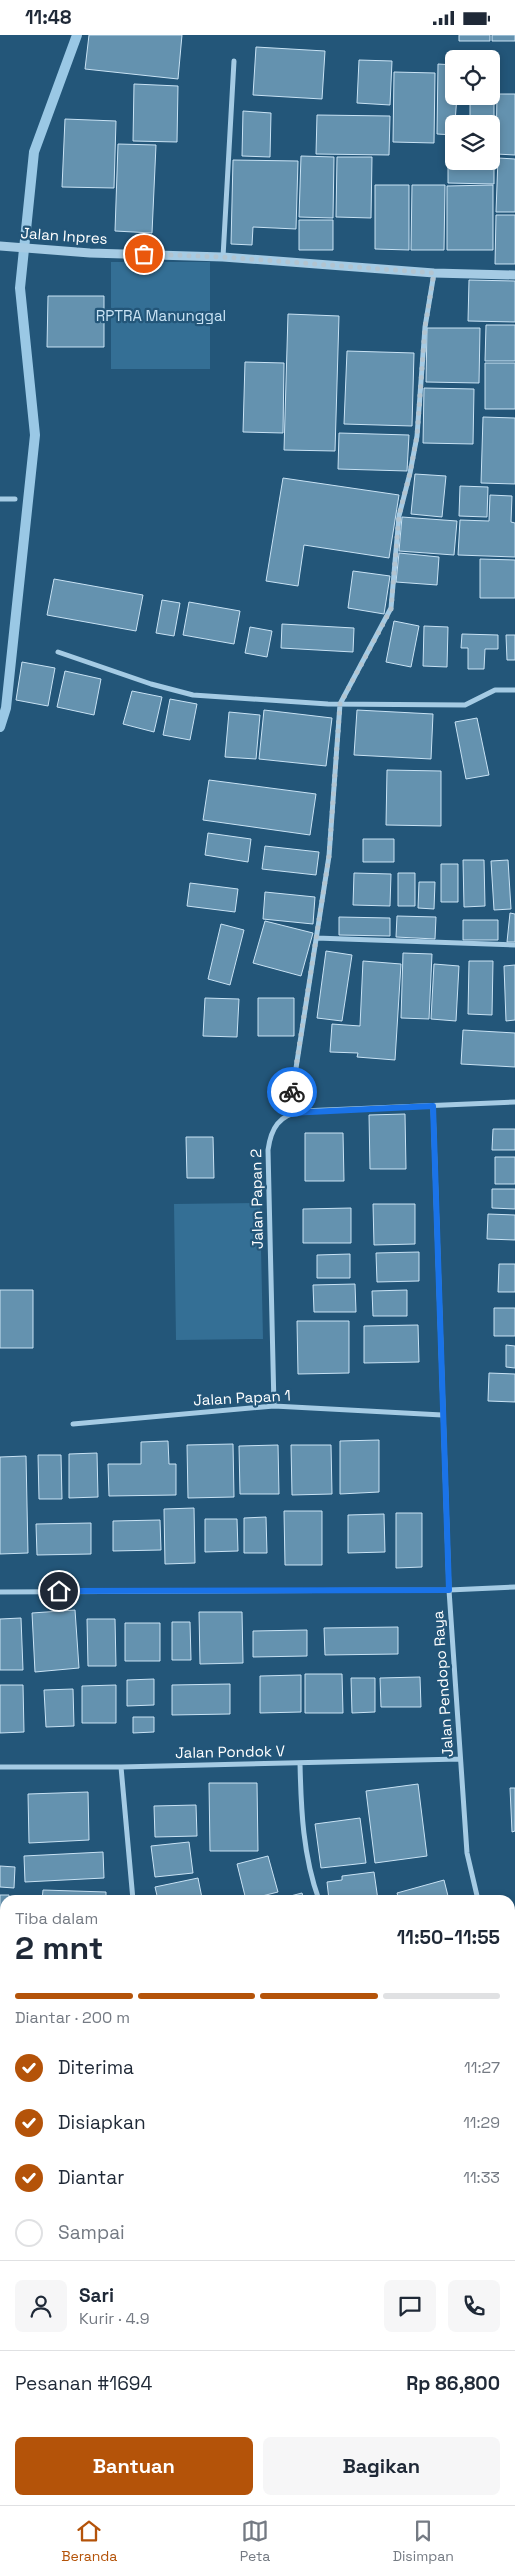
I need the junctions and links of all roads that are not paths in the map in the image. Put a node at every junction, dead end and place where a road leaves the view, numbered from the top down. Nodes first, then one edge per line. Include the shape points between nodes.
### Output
1 (234, 61) dead end
2 (0, 246) edge
3 (223, 257) junction
4 (434, 273) junction
5 (515, 275) edge
6 (0, 499) edge
7 (14, 499) dead end
8 (58, 652) dead end
9 (515, 690) edge
10 (340, 704) junction
11 (316, 938) junction
12 (515, 945) edge
13 (515, 1102) edge
14 (433, 1106) junction
15 (289, 1113) junction
16 (274, 1406) junction
17 (442, 1415) junction
18 (73, 1424) dead end
19 (515, 1587) edge
20 (449, 1590) junction
21 (0, 1592) edge
22 (460, 1759) junction
23 (300, 1763) junction
24 (0, 1767) edge
25 (121, 1767) junction
26 (133, 1895) edge
27 (317, 1895) edge
28 (477, 1895) edge

1 - 3 street
2 - 3 street, Jalan Inpres via 90,253
3 - 4 street, Jalan Inpres
4 - 5 street, Jalan Inpres
4 - 10 street via 425,327 417,436 399,515 391,609
6 - 7 street
8 - 10 street via 193,695
9 - 10 street via 495,690 465,705
10 - 11 street via 329,856
11 - 12 street
11 - 15 street
13 - 14 street
14 - 15 street
14 - 17 street, Jalan Pendopo Raya
15 - 16 street, Jalan Papan 2 via 270,1135 268,1150
16 - 17 street, Jalan Papan 1
16 - 18 street, Jalan Papan 1
17 - 20 street, Jalan Pendopo Raya
19 - 20 street
20 - 21 street
20 - 22 street, Jalan Pendopo Raya
22 - 23 street, Jalan Pondok V
22 - 28 street, Jalan Pendopo Raya via 467,1853
23 - 25 street, Jalan Pondok V
23 - 27 street via 300,1814 311,1879
24 - 25 street, Jalan Pondok V
25 - 26 street

